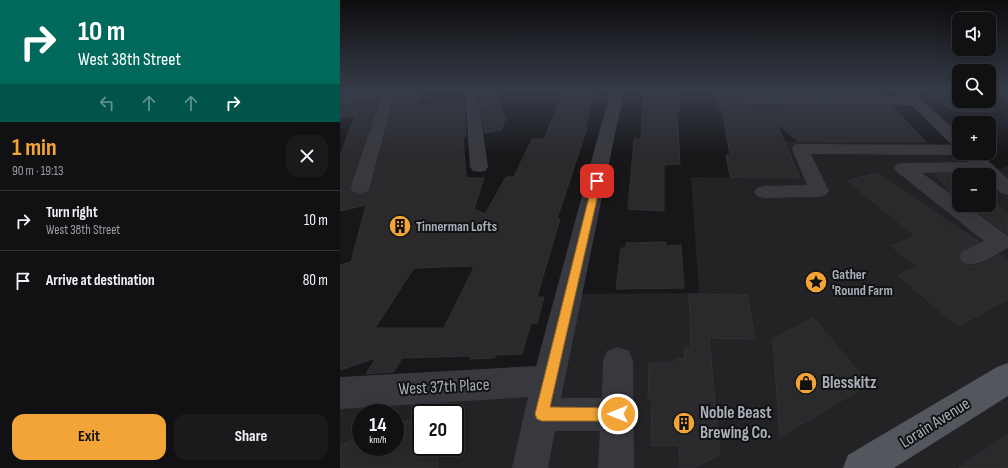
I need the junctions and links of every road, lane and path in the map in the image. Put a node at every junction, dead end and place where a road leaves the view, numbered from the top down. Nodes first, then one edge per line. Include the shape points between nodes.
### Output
1 (383, 112) edge
2 (474, 112) edge
3 (613, 112) edge
4 (926, 112) edge
5 (952, 136) edge
6 (952, 150) edge
7 (977, 160) edge
8 (1008, 166) edge
9 (480, 167) dead end
10 (986, 168) edge
11 (996, 168) edge
12 (952, 169) edge
13 (996, 178) edge
14 (360, 188) dead end
15 (1008, 189) edge
16 (764, 192) dead end
17 (952, 205) edge
18 (962, 212) edge
19 (971, 257) dead end
20 (618, 361) dead end
21 (1008, 378) edge
22 (548, 381) junction
23 (340, 393) edge
24 (542, 414) junction
25 (618, 414) junction
26 (530, 468) edge
27 (616, 468) edge
28 (862, 468) edge

1 - 14 street
2 - 9 street
3 - 22 street
4 - 5 street
6 - 16 street via 800,149 819,191
7 - 10 street
8 - 11 street
12 - 17 street via 904,168
13 - 15 street
18 - 19 street via 1001,242
20 - 25 street
21 - 28 main road, Lorain Avenue
22 - 23 street, West 37th Place
22 - 24 street
24 - 25 street
24 - 26 street
25 - 27 street

